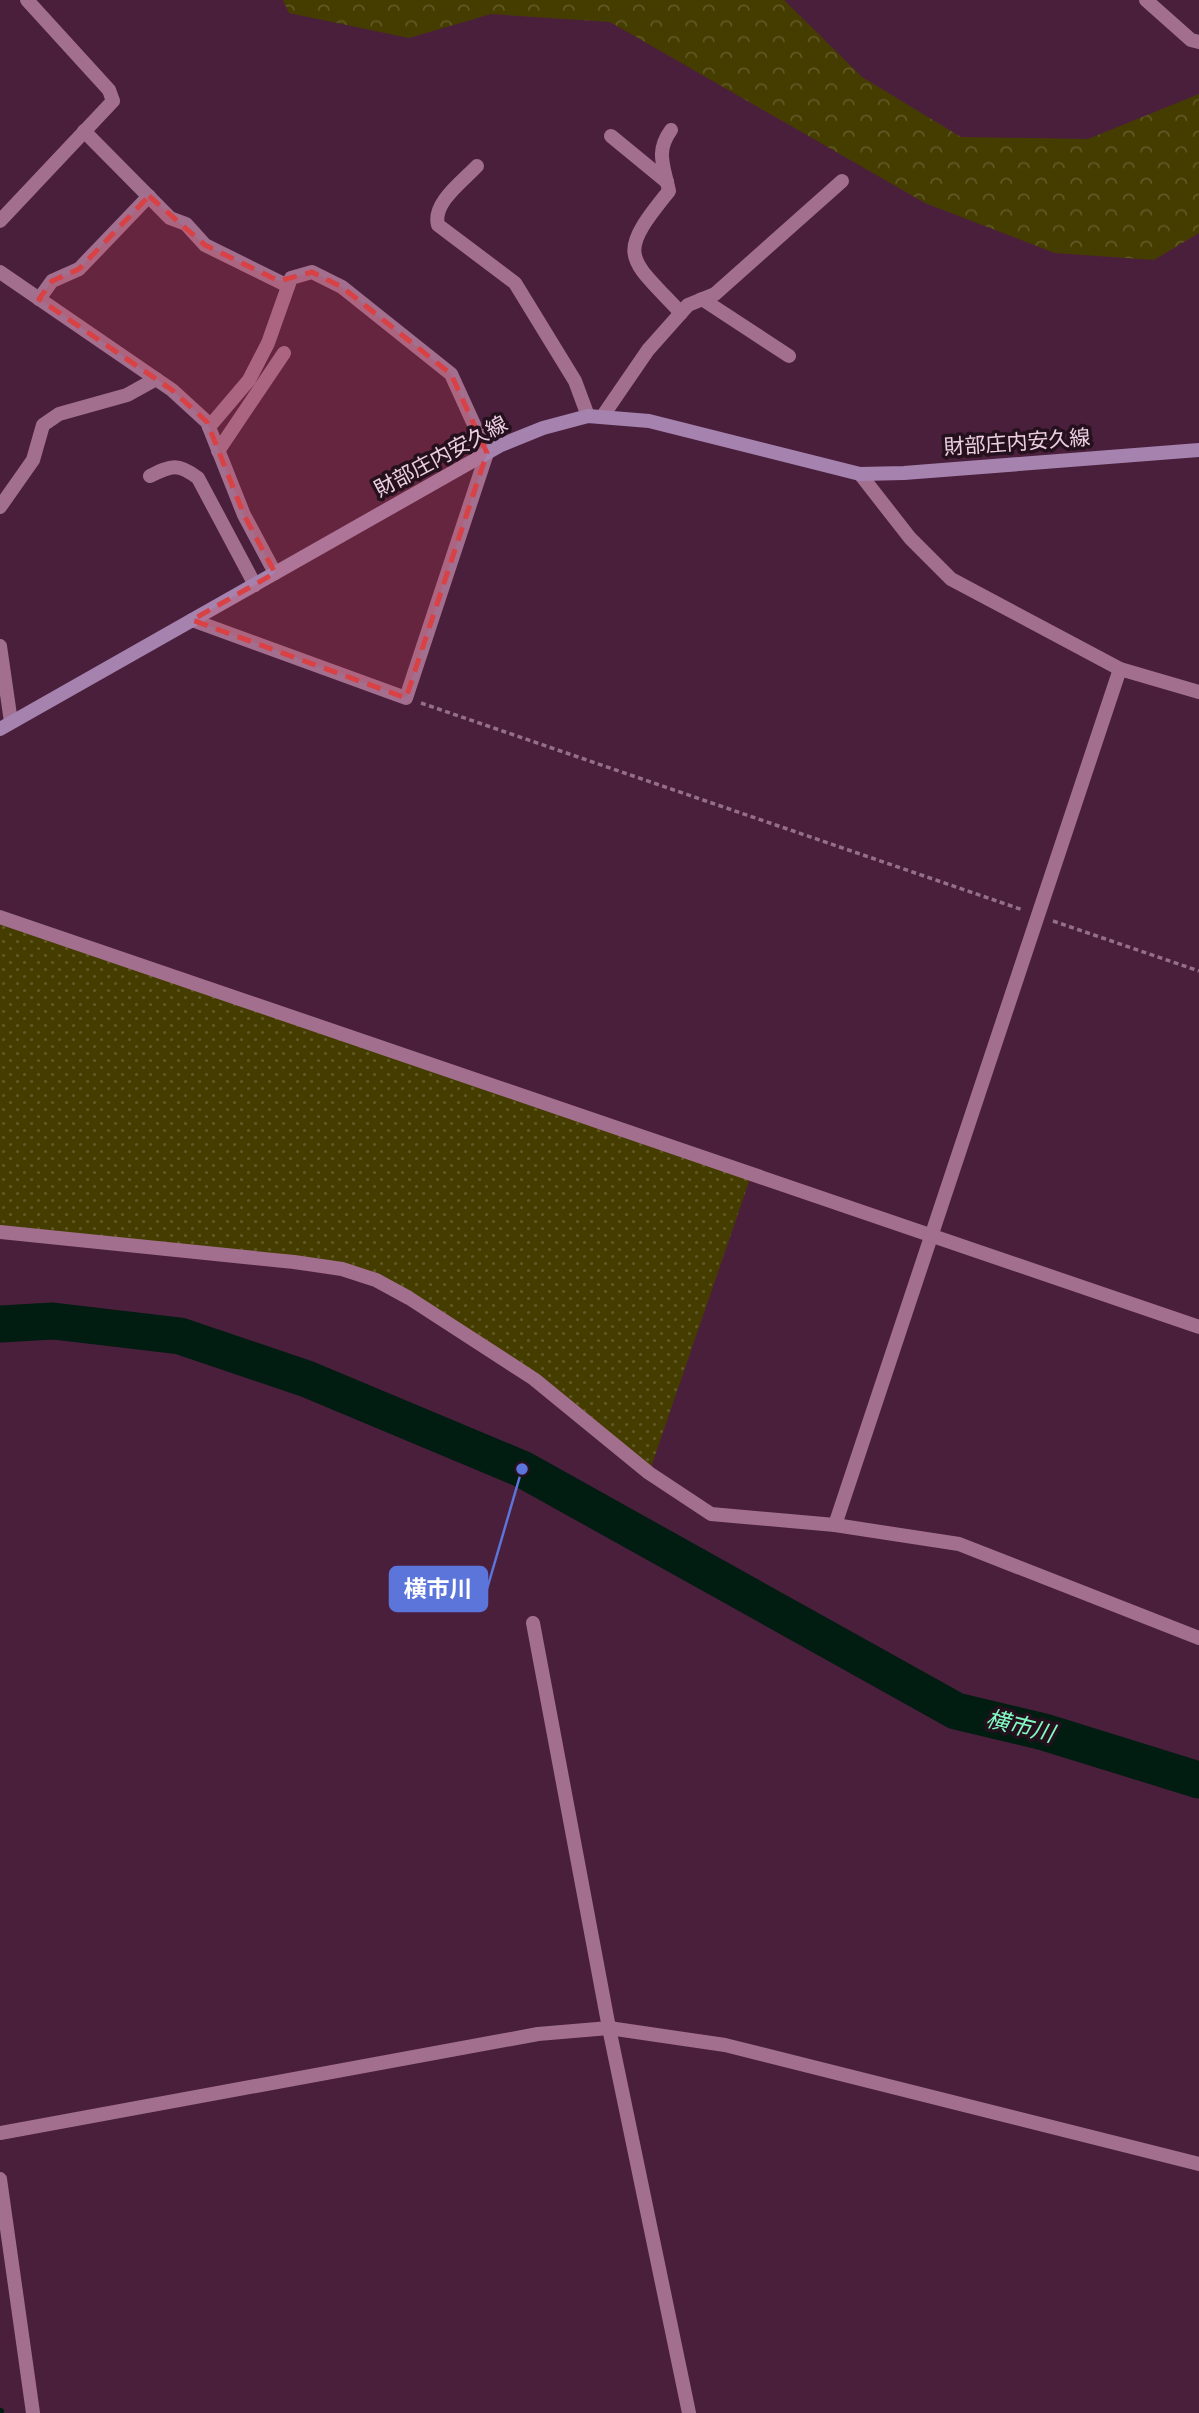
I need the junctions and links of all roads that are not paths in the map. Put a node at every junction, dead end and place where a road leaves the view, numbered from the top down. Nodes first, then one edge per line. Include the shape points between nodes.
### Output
1 (27, 0) edge
2 (1146, 0) edge
3 (1199, 42) edge
4 (671, 130) dead end
5 (84, 131) junction
6 (611, 136) dead end
7 (477, 166) dead end
8 (842, 181) dead end
9 (667, 183) junction
10 (149, 196) junction
11 (0, 221) edge
12 (0, 272) edge
13 (288, 286) junction
14 (39, 299) junction
15 (702, 299) junction
16 (681, 313) junction
17 (284, 353) dead end
18 (789, 356) dead end
19 (156, 379) junction
20 (595, 417) junction
21 (209, 427) junction
22 (1198, 450) edge
23 (218, 451) junction
24 (487, 453) junction
25 (860, 474) junction
26 (150, 476) dead end
27 (0, 507) edge
28 (275, 573) junction
29 (254, 585) junction
30 (192, 620) junction
31 (0, 646) edge
32 (1120, 669) junction
33 (1199, 692) edge
34 (5, 725) edge
35 (0, 917) edge
36 (0, 1232) edge
37 (930, 1236) junction
38 (1199, 1327) edge
39 (835, 1525) junction
40 (533, 1623) dead end
41 (1199, 1638) edge
42 (609, 2028) junction
43 (0, 2133) edge
44 (1199, 2164) edge
45 (0, 2179) edge
46 (30, 2392) junction
47 (22, 2413) edge
48 (33, 2413) edge
49 (690, 2413) edge

1 - 5 street via 109,90 113,101
2 - 3 street
4 - 9 street via 661,143
5 - 10 street
5 - 11 street
6 - 9 street
7 - 20 street via 440,205 435,216 438,225 514,283
8 - 15 street via 715,294
9 - 16 street via 669,191 639,227 633,246 636,265
10 - 13 street via 205,244
10 - 14 street via 79,269 52,281
12 - 14 street
13 - 21 street via 249,380
13 - 24 street via 291,278 313,272 342,287 451,374
14 - 19 street
15 - 16 street
15 - 18 street
16 - 20 street
17 - 23 street
19 - 21 street
19 - 27 street via 127,395 59,414 43,425 33,460
20 - 24 main road, 財部庄内安久線 via 543,428
20 - 25 main road, 財部庄内安久線 via 649,421
21 - 23 street
22 - 25 main road, 財部庄内安久線
23 - 28 street via 244,515
24 - 28 main road, 財部庄内安久線
24 - 30 street via 406,698
25 - 32 street via 951,579
26 - 29 street via 168,467 184,467 198,478
28 - 29 main road, 財部庄内安久線
29 - 30 main road, 財部庄内安久線
30 - 34 main road, 財部庄内安久線
31 - 34 street
32 - 33 street
32 - 37 street
35 - 37 street
36 - 39 street via 294,1262 376,1280 534,1379 649,1473 711,1514
37 - 38 street
37 - 39 street
39 - 41 street via 959,1544
40 - 42 street
42 - 43 street via 538,2034
42 - 44 street via 725,2045
42 - 49 street
45 - 46 street
46 - 47 street
46 - 48 street

